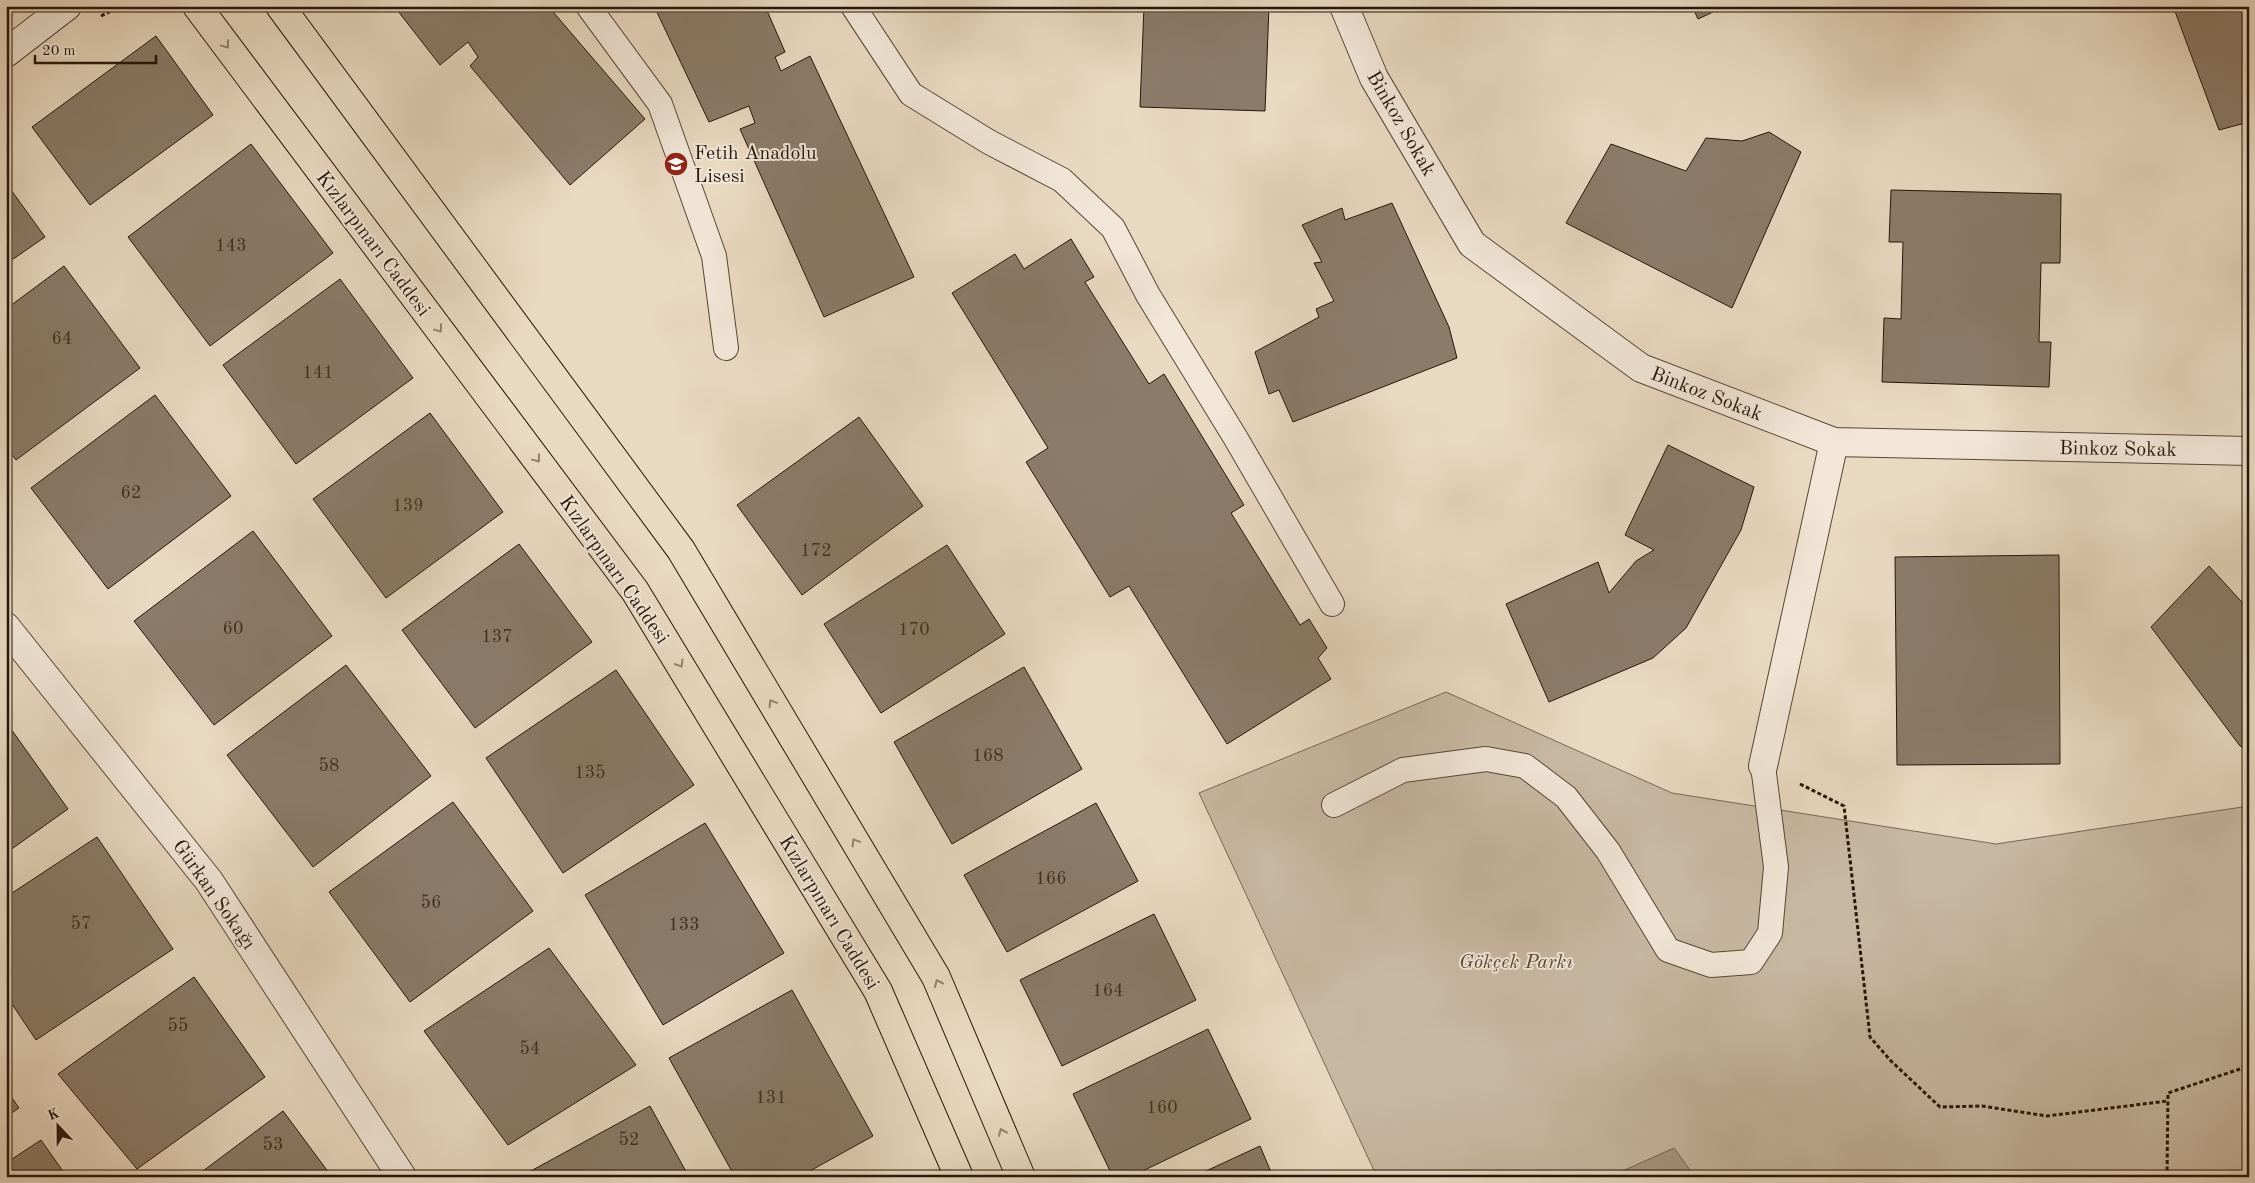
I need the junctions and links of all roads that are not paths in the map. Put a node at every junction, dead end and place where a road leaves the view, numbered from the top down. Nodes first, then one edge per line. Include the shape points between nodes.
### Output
1 (67, 6) edge
2 (197, 6) edge
3 (280, 6) edge
4 (588, 6) edge
5 (853, 6) edge
6 (1344, 6) edge
7 (6, 53) edge
8 (726, 348) dead end
9 (1834, 442) junction
10 (2249, 451) edge
11 (1332, 604) dead end
12 (6, 627) edge
13 (1763, 766) joint
14 (1334, 805) dead end
15 (402, 1177) edge
16 (960, 1177) edge
17 (1021, 1177) edge

1 - 7 street
2 -> 16 main road, Kızlarpınarı Caddesi via 635,591 878,991
17 -> 3 main road via 936,977 681,550
4 - 8 lane via 660,104 714,256
5 - 11 lane via 911,94 989,142 1062,180 1113,228 1148,295
6 - 9 street, Binkoz Sokak via 1374,78 1472,244 1641,368
9 - 10 street, Binkoz Sokak
9 - 13 street
12 - 15 street, Gürkan Sokağı via 209,881
13 - 14 lane via 1776,867 1770,933 1751,962 1711,966 1668,950 1608,852 1566,797 1525,766 1486,759 1403,770

